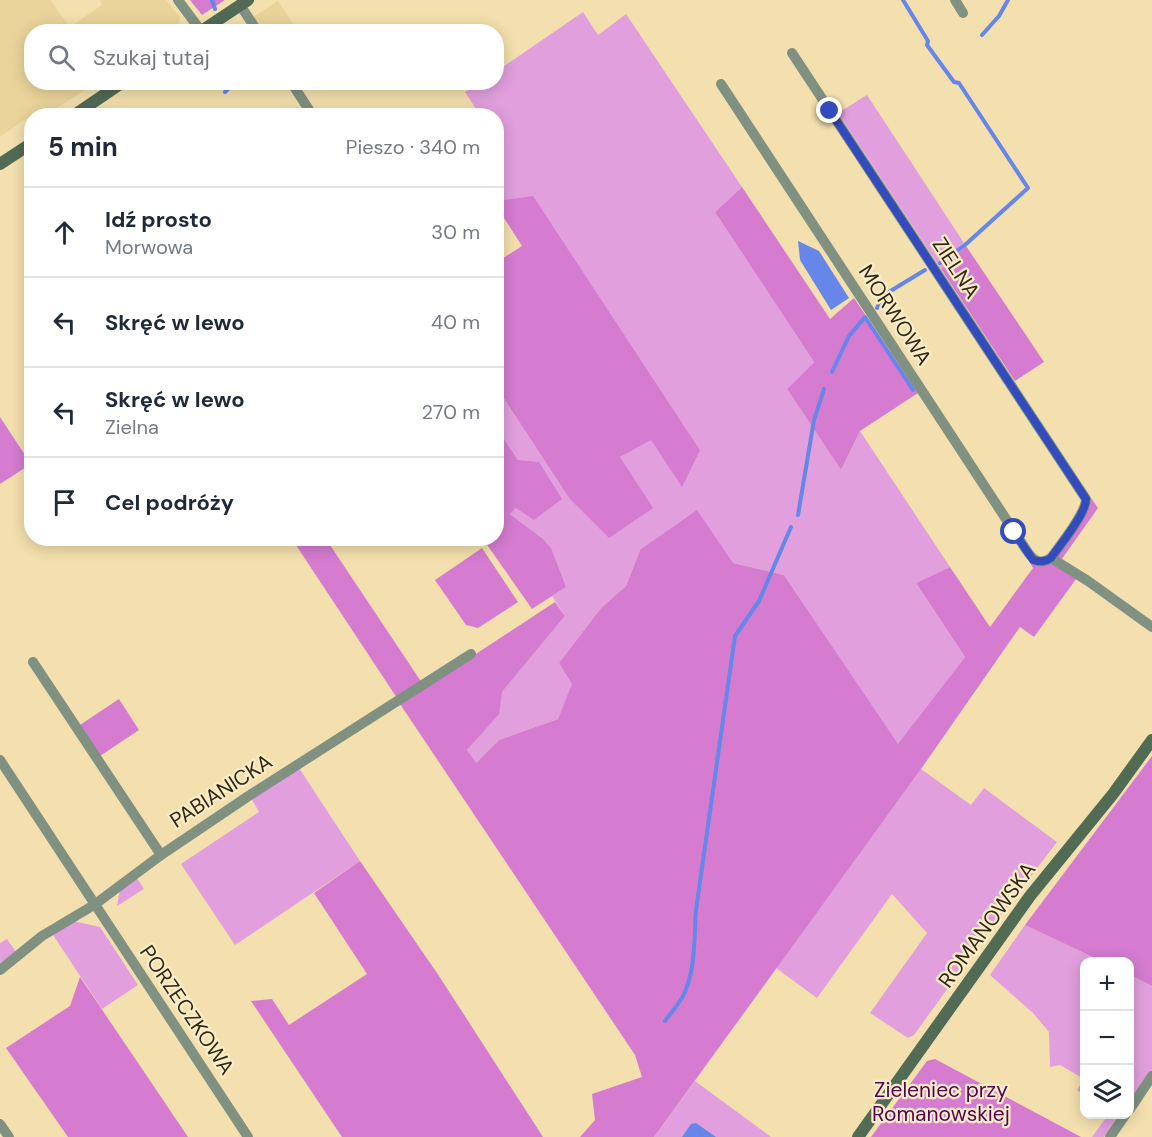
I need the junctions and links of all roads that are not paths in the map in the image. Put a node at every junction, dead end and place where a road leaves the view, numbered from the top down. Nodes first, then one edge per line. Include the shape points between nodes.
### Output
1 (178, 0) edge
2 (955, 0) edge
3 (244, 2) edge
4 (963, 13) dead end
5 (196, 24) edge
6 (211, 24) edge
7 (254, 24) edge
8 (792, 53) dead end
9 (721, 84) dead end
10 (111, 90) edge
11 (296, 90) edge
12 (85, 108) edge
13 (308, 108) edge
14 (24, 148) edge
15 (0, 164) edge
16 (1046, 560) junction
17 (1152, 627) edge
18 (471, 654) dead end
19 (33, 662) dead end
20 (1152, 740) edge
21 (0, 760) edge
22 (161, 855) junction
23 (94, 905) junction
24 (0, 970) edge
25 (1152, 1076) edge
26 (1134, 1103) edge
27 (1123, 1119) edge
28 (0, 1124) edge
29 (9, 1137) edge
30 (248, 1137) edge
31 (858, 1137) edge
32 (1110, 1137) edge

1 - 5 street
2 - 4 street
3 - 6 street
3 - 7 street
8 - 16 street, ZIELNA via 1086,499 1086,505
9 - 16 street, MORWOWA via 1033,560
10 - 12 street
11 - 13 street
14 - 15 street
16 - 17 street, MORWOWA via 1088,581
18 - 22 street, PABIANICKA
19 - 22 street
20 - 31 street, ROMANOWSKA via 1030,896
21 - 23 street, PORZECZKOWA
22 - 23 street, PABIANICKA
23 - 24 street, PABIANICKA via 42,936
23 - 30 street, PORZECZKOWA
25 - 26 street
27 - 32 street
28 - 29 street

